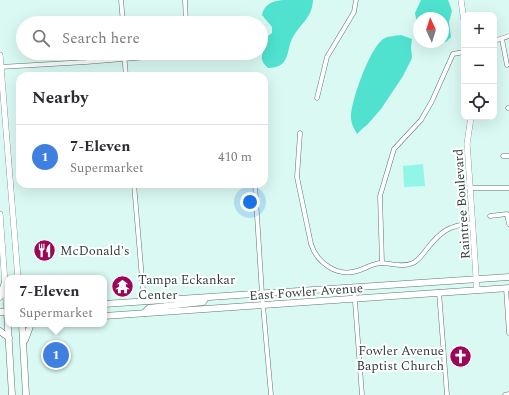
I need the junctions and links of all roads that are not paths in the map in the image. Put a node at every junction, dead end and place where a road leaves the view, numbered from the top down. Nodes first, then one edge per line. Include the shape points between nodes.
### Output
1 (121, 0) edge
2 (185, 0) edge
3 (356, 0) edge
4 (461, 0) edge
5 (463, 12) edge
6 (122, 16) edge
7 (186, 16) edge
8 (509, 36) edge
9 (502, 39) junction
10 (497, 40) edge
11 (461, 53) edge
12 (0, 55) edge
13 (109, 60) edge
14 (125, 60) edge
15 (507, 65) dead end
16 (0, 67) edge
17 (126, 72) edge
18 (317, 98) dead end
19 (471, 120) edge
20 (300, 133) dead end
21 (503, 156) dead end
22 (509, 156) edge
23 (134, 188) edge
24 (255, 188) edge
25 (469, 188) junction
26 (509, 188) edge
27 (0, 214) edge
28 (490, 216) dead end
29 (472, 223) junction
30 (509, 224) edge
31 (382, 263) junction
32 (18, 275) edge
33 (509, 277) edge
34 (477, 279) junction
35 (5, 282) joint
36 (508, 287) edge
37 (354, 288) junction
38 (477, 290) junction
39 (439, 292) junction
40 (262, 294) junction
41 (0, 297) edge
42 (206, 298) junction
43 (354, 298) junction
44 (144, 302) junction
45 (107, 304) edge
46 (263, 304) junction
47 (144, 313) junction
48 (107, 316) edge
49 (8, 327) edge
50 (22, 327) edge
51 (30, 327) edge
52 (0, 332) edge
53 (509, 333) edge
54 (9, 338) junction
55 (24, 344) junction
56 (509, 394) edge
57 (12, 395) edge
58 (26, 395) edge
59 (271, 395) edge
60 (362, 395) edge
61 (447, 395) edge
62 (505, 395) edge

1 - 6 street
2 - 7 street
3 - 18 street via 354,12 327,57
4 - 5 main road
8 - 9 street
9 - 10 street
9 - 15 street
11 - 31 street via 453,54 421,120 394,149 380,196
12 - 16 main road
13 - 16 street
14 - 17 street
16 - 32 main road
19 - 25 main road, Raintree Boulevard via 467,144
20 - 31 street via 298,182 317,257 328,267 342,272 357,271
21 - 22 street
23 - 44 street
24 - 40 street
25 - 26 street
25 - 29 main road, Raintree Boulevard
27 - 35 main road
28 - 30 street via 507,214
29 - 31 street via 449,228 438,234 412,264
29 - 34 main road, Raintree Boulevard
33 - 34 main road, East Fowler Avenue
34 - 37 main road, East Fowler Avenue
34 - 38 main road, Raintree Boulevard
35 - 41 main road
36 - 38 main road, East Fowler Avenue
36 - 53 street
37 - 40 main road, East Fowler Avenue
37 - 43 street
38 - 39 main road, East Fowler Avenue
39 - 43 main road, East Fowler Avenue
39 - 61 street
40 - 42 main road, East Fowler Avenue
40 - 46 street
42 - 44 main road, East Fowler Avenue
42 - 47 main road via 203,302 149,308
43 - 46 main road, East Fowler Avenue
43 - 60 street
44 - 45 main road, East Fowler Avenue
46 - 47 main road, East Fowler Avenue
46 - 59 street
47 - 48 main road, East Fowler Avenue
49 - 54 main road
50 - 55 main road
51 - 55 main road
52 - 54 main road
54 - 57 main road
55 - 58 main road
56 - 62 street

